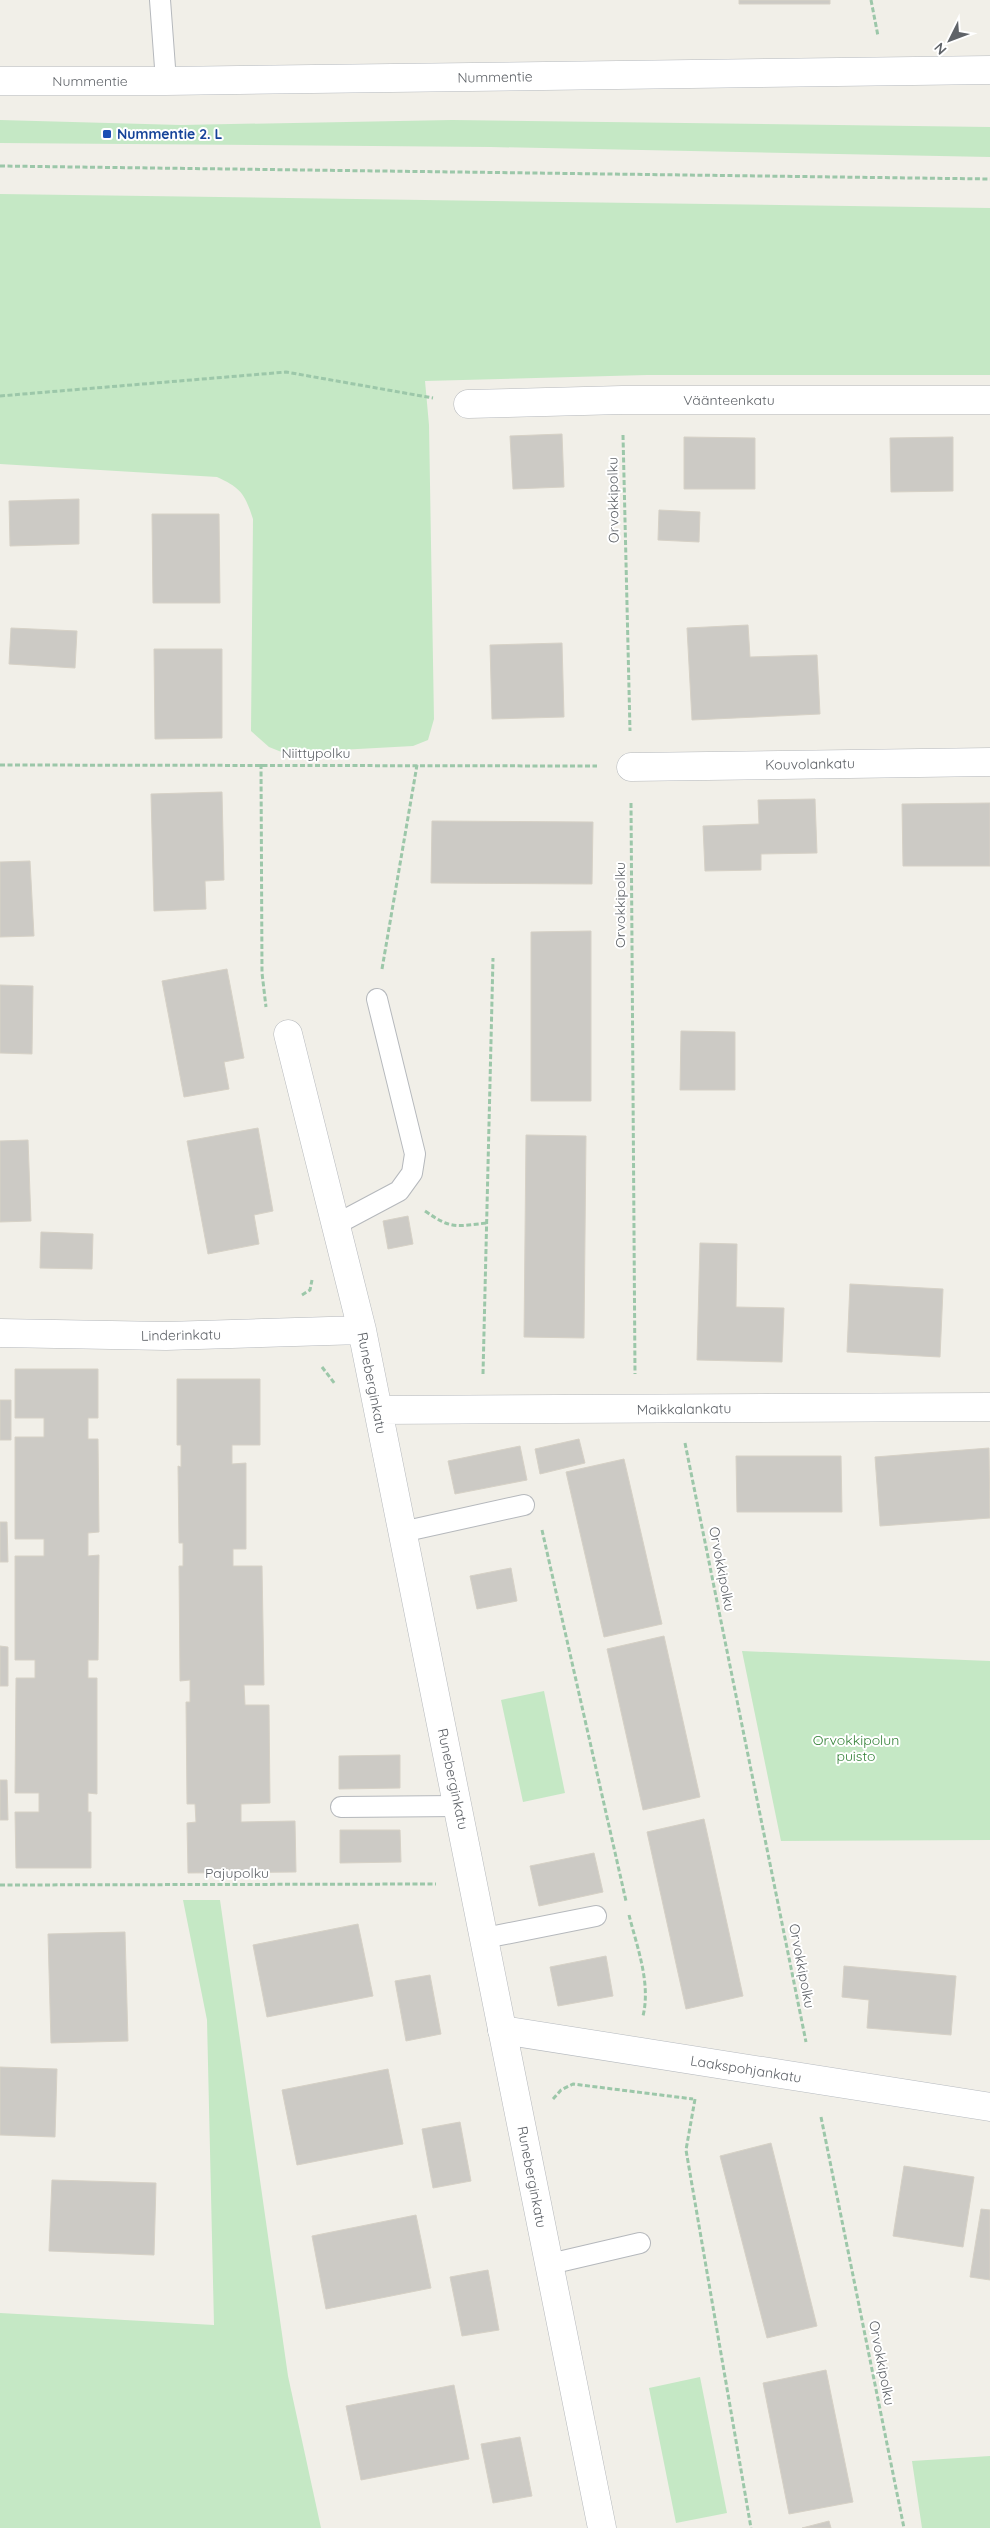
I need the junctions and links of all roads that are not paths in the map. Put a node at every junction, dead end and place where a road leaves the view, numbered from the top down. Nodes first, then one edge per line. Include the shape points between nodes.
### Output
1 (160, 0) edge
2 (990, 70) edge
3 (0, 81) edge
4 (166, 81) junction
5 (990, 400) edge
6 (468, 404) road end
7 (990, 762) edge
8 (631, 767) road end
9 (377, 999) road end
10 (288, 1034) dead end
11 (337, 1224) junction
12 (362, 1330) junction
13 (0, 1333) edge
14 (990, 1407) edge
15 (378, 1410) junction
16 (524, 1505) road end
17 (402, 1532) junction
18 (458, 1806) junction
19 (341, 1807) dead end
20 (596, 1916) dead end
21 (485, 1938) junction
22 (502, 2030) junction
23 (990, 2108) edge
24 (640, 2243) dead end
25 (550, 2264) junction
26 (602, 2528) edge

1 - 4 lane
2 - 4 street, Nummentie
3 - 4 street, Nummentie
5 - 6 street, Väänteenkatu via 622,400
7 - 8 street, Kouvolankatu
9 - 11 lane via 415,1154 412,1173 399,1192
10 - 11 street, Runeberginkatu
11 - 12 street, Runeberginkatu
12 - 13 street, Linderinkatu via 166,1336
12 - 15 street, Runeberginkatu
14 - 15 street, Maikkalankatu
15 - 17 street, Runeberginkatu
16 - 17 lane
17 - 18 street, Runeberginkatu
18 - 19 lane
18 - 21 street, Runeberginkatu
20 - 21 lane
21 - 22 street, Runeberginkatu
22 - 23 street, Laakspohjankatu
22 - 25 street, Runeberginkatu
24 - 25 lane
25 - 26 street, Runeberginkatu

